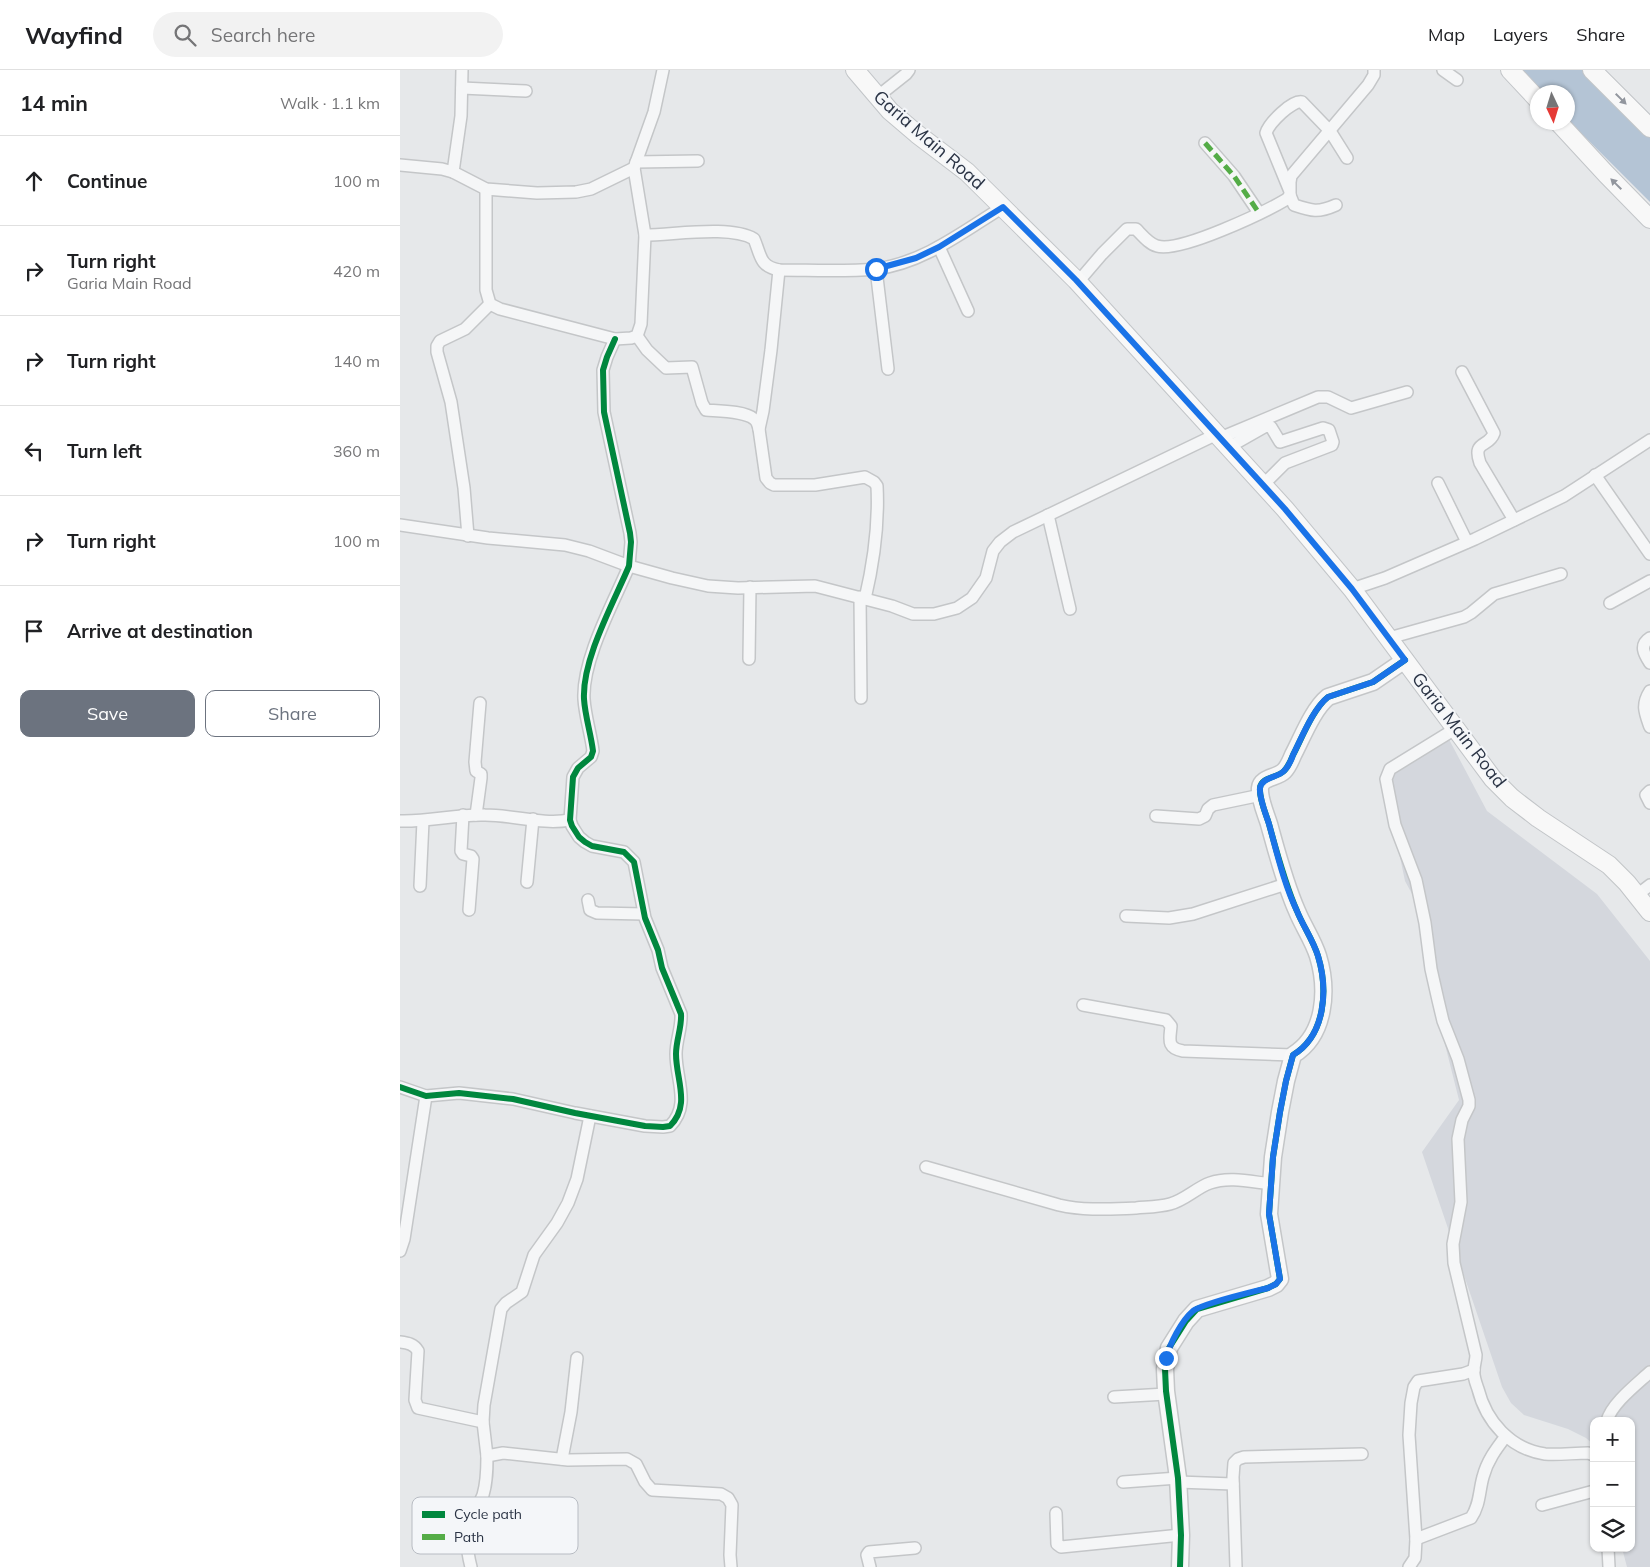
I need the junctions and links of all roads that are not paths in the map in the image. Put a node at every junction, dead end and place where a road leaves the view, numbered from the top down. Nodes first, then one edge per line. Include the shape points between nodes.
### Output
1 (462, 70) edge
2 (663, 70) edge
3 (855, 70) edge
4 (909, 70) edge
5 (1374, 70) edge
6 (1443, 70) edge
7 (1510, 70) edge
8 (1592, 70) edge
9 (1458, 80) dead end
10 (462, 88) junction
11 (526, 91) dead end
12 (1530, 91) edge
13 (877, 97) junction
14 (1650, 128) edge
15 (1565, 130) edge
16 (1330, 131) junction
17 (1205, 143) dead end
18 (1347, 158) dead end
19 (698, 161) dead end
20 (400, 165) edge
21 (635, 165) junction
22 (453, 172) junction
23 (486, 189) junction
24 (1290, 193) junction
25 (1336, 204) dead end
26 (1003, 207) junction
27 (1259, 213) junction
28 (1650, 219) edge
29 (645, 235) junction
30 (939, 247) junction
31 (876, 269) junction
32 (779, 270) junction
33 (1078, 282) junction
34 (490, 304) junction
35 (968, 311) dead end
36 (636, 336) junction
37 (615, 339) junction
38 (888, 369) dead end
39 (1462, 372) dead end
40 (1407, 392) dead end
41 (759, 429) junction
42 (1222, 440) junction
43 (1650, 440) edge
44 (1595, 475) junction
45 (1438, 483) dead end
46 (1263, 485) junction
47 (1048, 516) junction
48 (1514, 520) junction
49 (400, 525) edge
50 (468, 536) junction
51 (1467, 542) junction
52 (1650, 554) edge
53 (629, 566) junction
54 (1561, 574) dead end
55 (1650, 581) edge
56 (750, 587) junction
57 (1352, 589) junction
58 (862, 598) junction
59 (1610, 603) dead end
60 (1070, 609) dead end
61 (1389, 638) junction
62 (1650, 638) edge
63 (749, 659) dead end
64 (1405, 660) junction
65 (1650, 663) edge
66 (1650, 691) edge
67 (861, 698) dead end
68 (480, 703) dead end
69 (1650, 727) edge
70 (1455, 729) junction
71 (1650, 791) edge
72 (1261, 796) junction
73 (1650, 803) edge
74 (463, 815) junction
75 (476, 815) junction
76 (1156, 816) dead end
77 (533, 820) junction
78 (570, 820) junction
79 (400, 822) edge
80 (422, 822) junction
81 (527, 882) dead end
82 (1286, 884) junction
83 (420, 886) dead end
84 (1644, 890) edge
85 (588, 900) dead end
86 (469, 910) dead end
87 (1650, 912) edge
88 (644, 914) junction
89 (1126, 916) dead end
90 (1083, 1005) dead end
91 (1293, 1055) junction
92 (400, 1088) edge
93 (426, 1096) junction
94 (590, 1116) junction
95 (926, 1167) dead end
96 (1271, 1184) junction
97 (400, 1251) edge
98 (400, 1342) edge
99 (577, 1358) dead end
100 (1474, 1370) junction
101 (1650, 1372) edge
102 (1166, 1394) junction
103 (1114, 1397) dead end
104 (1609, 1417) edge
105 (483, 1422) junction
106 (1506, 1436) junction
107 (1362, 1454) dead end
108 (1590, 1454) edge
109 (487, 1456) junction
110 (562, 1459) junction
111 (1178, 1480) junction
112 (1124, 1482) dead end
113 (1232, 1484) junction
114 (1590, 1492) edge
115 (481, 1497) edge
116 (1542, 1505) dead end
117 (1056, 1513) dead end
118 (1181, 1535) junction
119 (1416, 1539) junction
120 (916, 1548) dead end
121 (1608, 1552) edge
122 (467, 1554) edge
123 (471, 1567) edge
124 (732, 1567) edge
125 (870, 1567) edge
126 (1180, 1567) edge
127 (1236, 1567) edge
128 (1409, 1567) edge
129 (1609, 1567) edge

1 - 10 street
2 - 21 street via 654,112
3 - 13 main road, Garia Main Road
4 - 13 street
5 - 16 street via 1368,85
6 - 9 street
7 - 12 main road
8 -> 14 main road
10 - 11 street
10 - 22 street
13 - 26 main road, Garia Main Road via 917,134 967,172
28 -> 15 main road
16 - 18 street
16 - 24 street via 1292,176
16 - 24 street via 1302,102 1297,101 1268,127 1266,133
17 - 27 street via 1234,176
19 - 21 street
20 - 22 street
21 - 23 street via 591,189 576,192
21 - 29 street
22 - 23 street
23 - 34 street via 486,290
24 - 25 street via 1294,205 1309,210 1321,211
24 - 27 street via 1287,199
26 - 30 street
26 - 33 main road, Garia Main Road
27 - 33 street via 1199,240 1163,247 1153,245 1136,229 1127,229
29 - 32 street via 706,231 739,233 754,239 762,261
29 - 36 street via 641,324
30 - 31 street via 916,258
30 - 35 street
31 - 32 street
31 - 38 street
32 - 41 street via 764,411
33 - 42 main road, Garia Main Road
34 - 37 street via 495,308
34 - 50 street via 465,329 440,341 437,346 451,402
36 - 37 street
36 - 41 street via 666,368 692,367 706,410 745,414 753,417
37 - 53 street via 603,370 604,412 630,533
39 - 48 street via 1494,433 1479,446 1477,454
40 - 42 street via 1351,408 1328,397 1318,397
41 - 58 street via 766,478 774,485 815,485 861,477 870,479 877,486 872,568
42 - 46 main road, Garia Main Road
42 - 46 street via 1266,426 1271,427 1280,442 1323,428 1330,430 1332,444 1285,464
42 - 47 street
43 - 44 street
44 - 48 street via 1564,496
44 - 52 street
45 - 51 street
46 - 57 main road, Garia Main Road
47 - 58 street via 1013,532 1000,542 993,551 986,578 972,598 957,608 934,614 913,614
47 - 60 street
48 - 51 street
49 - 50 street
50 - 53 street via 565,545
51 - 57 street
53 - 56 street via 687,582
53 - 78 street via 592,653 584,682 585,711 593,751 573,777
54 - 61 street via 1494,594 1464,617
55 - 59 street
56 - 58 street via 815,586
56 - 63 street
57 - 61 main road, Garia Main Road
58 - 67 street
61 - 64 main road, Garia Main Road
62 - 65 street via 1642,649
64 - 70 main road, Garia Main Road
64 - 72 street via 1373,682 1324,700 1286,769 1260,785
66 - 69 street via 1645,698 1644,710
68 - 75 street via 475,762 481,778
70 - 84 main road, Garia Main Road via 1493,779 1512,798
70 - 100 street via 1390,769 1386,779 1395,825 1422,902 1443,1021 1469,1100 1458,1139 1461,1202 1453,1244 1454,1263 1476,1355
71 - 73 street via 1646,795
72 - 76 street via 1213,805 1203,818
72 - 82 street
74 - 75 street
74 - 80 street
74 - 86 street via 461,851 473,859
75 - 77 street
77 - 78 street
77 - 81 street
78 - 88 street via 585,842 624,852 631,858
79 - 80 street
80 - 83 street
82 - 89 street via 1193,914 1169,918
82 - 91 street via 1317,954 1323,982 1320,1021 1303,1049
84 - 87 main road, Garia Main Road
85 - 88 street via 590,910 597,913
88 - 94 street via 681,1014 676,1054 681,1111 670,1126 663,1127
90 - 91 street via 1166,1020 1171,1026 1170,1042 1175,1049
91 - 96 street via 1280,1112
92 - 93 street
93 - 94 street via 458,1093 500,1097
93 - 97 street
94 - 105 street via 577,1179 568,1203 534,1255 522,1292 501,1309
95 - 96 street via 1059,1205 1093,1210 1171,1204 1209,1183 1222,1180
96 - 102 street via 1269,1214 1280,1279 1268,1288 1196,1309 1190,1314 1169,1348 1165,1369
98 - 105 street via 416,1347 418,1351 415,1400 418,1408
99 - 110 street
100 - 106 street via 1485,1410
100 - 119 street via 1418,1381 1414,1387 1410,1435
101 - 104 street
102 - 103 street
102 - 111 street
105 - 109 street
106 - 108 street via 1516,1444 1545,1454
106 - 119 street via 1487,1465 1471,1518
107 - 113 street via 1244,1457 1234,1463
109 - 110 street via 503,1453
109 - 115 street
110 - 124 street via 627,1459 636,1464 652,1490 721,1494 728,1498 732,1505
111 - 112 street
111 - 113 street
111 - 118 street
113 - 127 street
114 - 116 street
117 - 118 street via 1057,1544 1061,1546
118 - 126 street
119 - 128 street via 1414,1558
120 - 125 street via 869,1552
121 - 129 street
122 - 123 street

